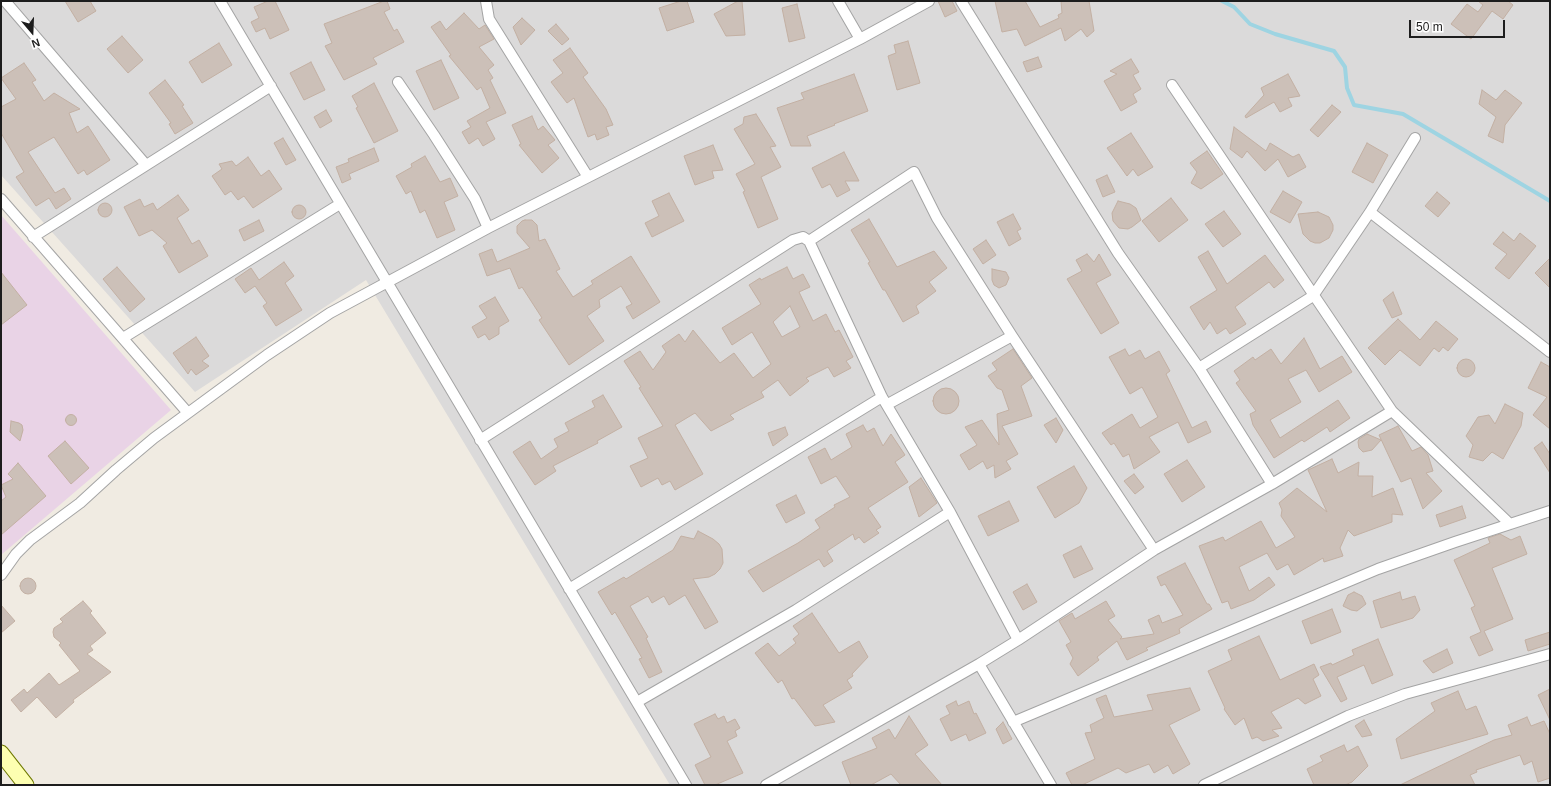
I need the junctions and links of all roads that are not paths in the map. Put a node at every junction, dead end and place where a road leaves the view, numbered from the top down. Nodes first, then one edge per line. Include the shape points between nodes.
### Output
1 (5, 1) edge
2 (220, 1) edge
3 (486, 1) edge
4 (838, 1) edge
5 (929, 1) edge
6 (961, 1) edge
7 (860, 39) junction
8 (398, 82) dead end
9 (1172, 85) dead end
10 (271, 86) junction
11 (1415, 138) dead end
12 (146, 165) junction
13 (588, 177) junction
14 (1, 199) edge
15 (340, 204) junction
16 (1370, 212) junction
17 (488, 228) junction
18 (33, 237) junction
19 (809, 241) junction
20 (387, 284) junction
21 (1313, 296) junction
22 (1012, 336) junction
23 (123, 338) junction
24 (1550, 352) edge
25 (1199, 368) junction
26 (885, 401) junction
27 (1392, 411) junction
28 (188, 413) junction
29 (480, 440) junction
30 (1272, 484) junction
31 (1550, 511) edge
32 (950, 512) junction
33 (1510, 524) junction
34 (1154, 550) junction
35 (1, 575) edge
36 (569, 589) junction
37 (1018, 640) junction
38 (1550, 654) edge
39 (979, 664) junction
40 (637, 702) junction
41 (1013, 722) junction
42 (1, 754) edge
43 (26, 785) edge
44 (686, 785) edge
45 (766, 785) edge
46 (1051, 785) edge
47 (1204, 785) edge

1 - 12 street
2 - 10 street
3 - 13 street via 489,19
4 - 7 street
5 - 7 street
6 - 25 street via 1118,253
7 - 13 street
8 - 17 street via 474,199
9 - 21 street
10 - 12 street
10 - 15 street
11 - 16 street
12 - 18 street
13 - 17 street
14 - 18 street
15 - 20 street
15 - 23 street
16 - 21 street
16 - 24 street
17 - 20 street
18 - 23 street
19 - 22 street via 914,172 937,218
19 - 26 street
19 - 29 street via 803,236 793,240
20 - 28 street via 330,314 294,337
20 - 29 street
21 - 25 street
21 - 27 street
22 - 26 street
22 - 34 street
23 - 28 street
25 - 30 street
26 - 32 street
26 - 36 street
27 - 30 street
27 - 33 street
28 - 35 street via 143,447 80,503 30,540
29 - 36 street
30 - 34 street
31 - 33 street
32 - 37 street
32 - 40 street via 796,610
33 - 41 street via 1378,569
34 - 37 street
36 - 40 street
37 - 39 street
38 - 47 street via 1405,694 1348,716
39 - 41 street
39 - 45 street
40 - 44 street
41 - 46 street
42 - 43 street

